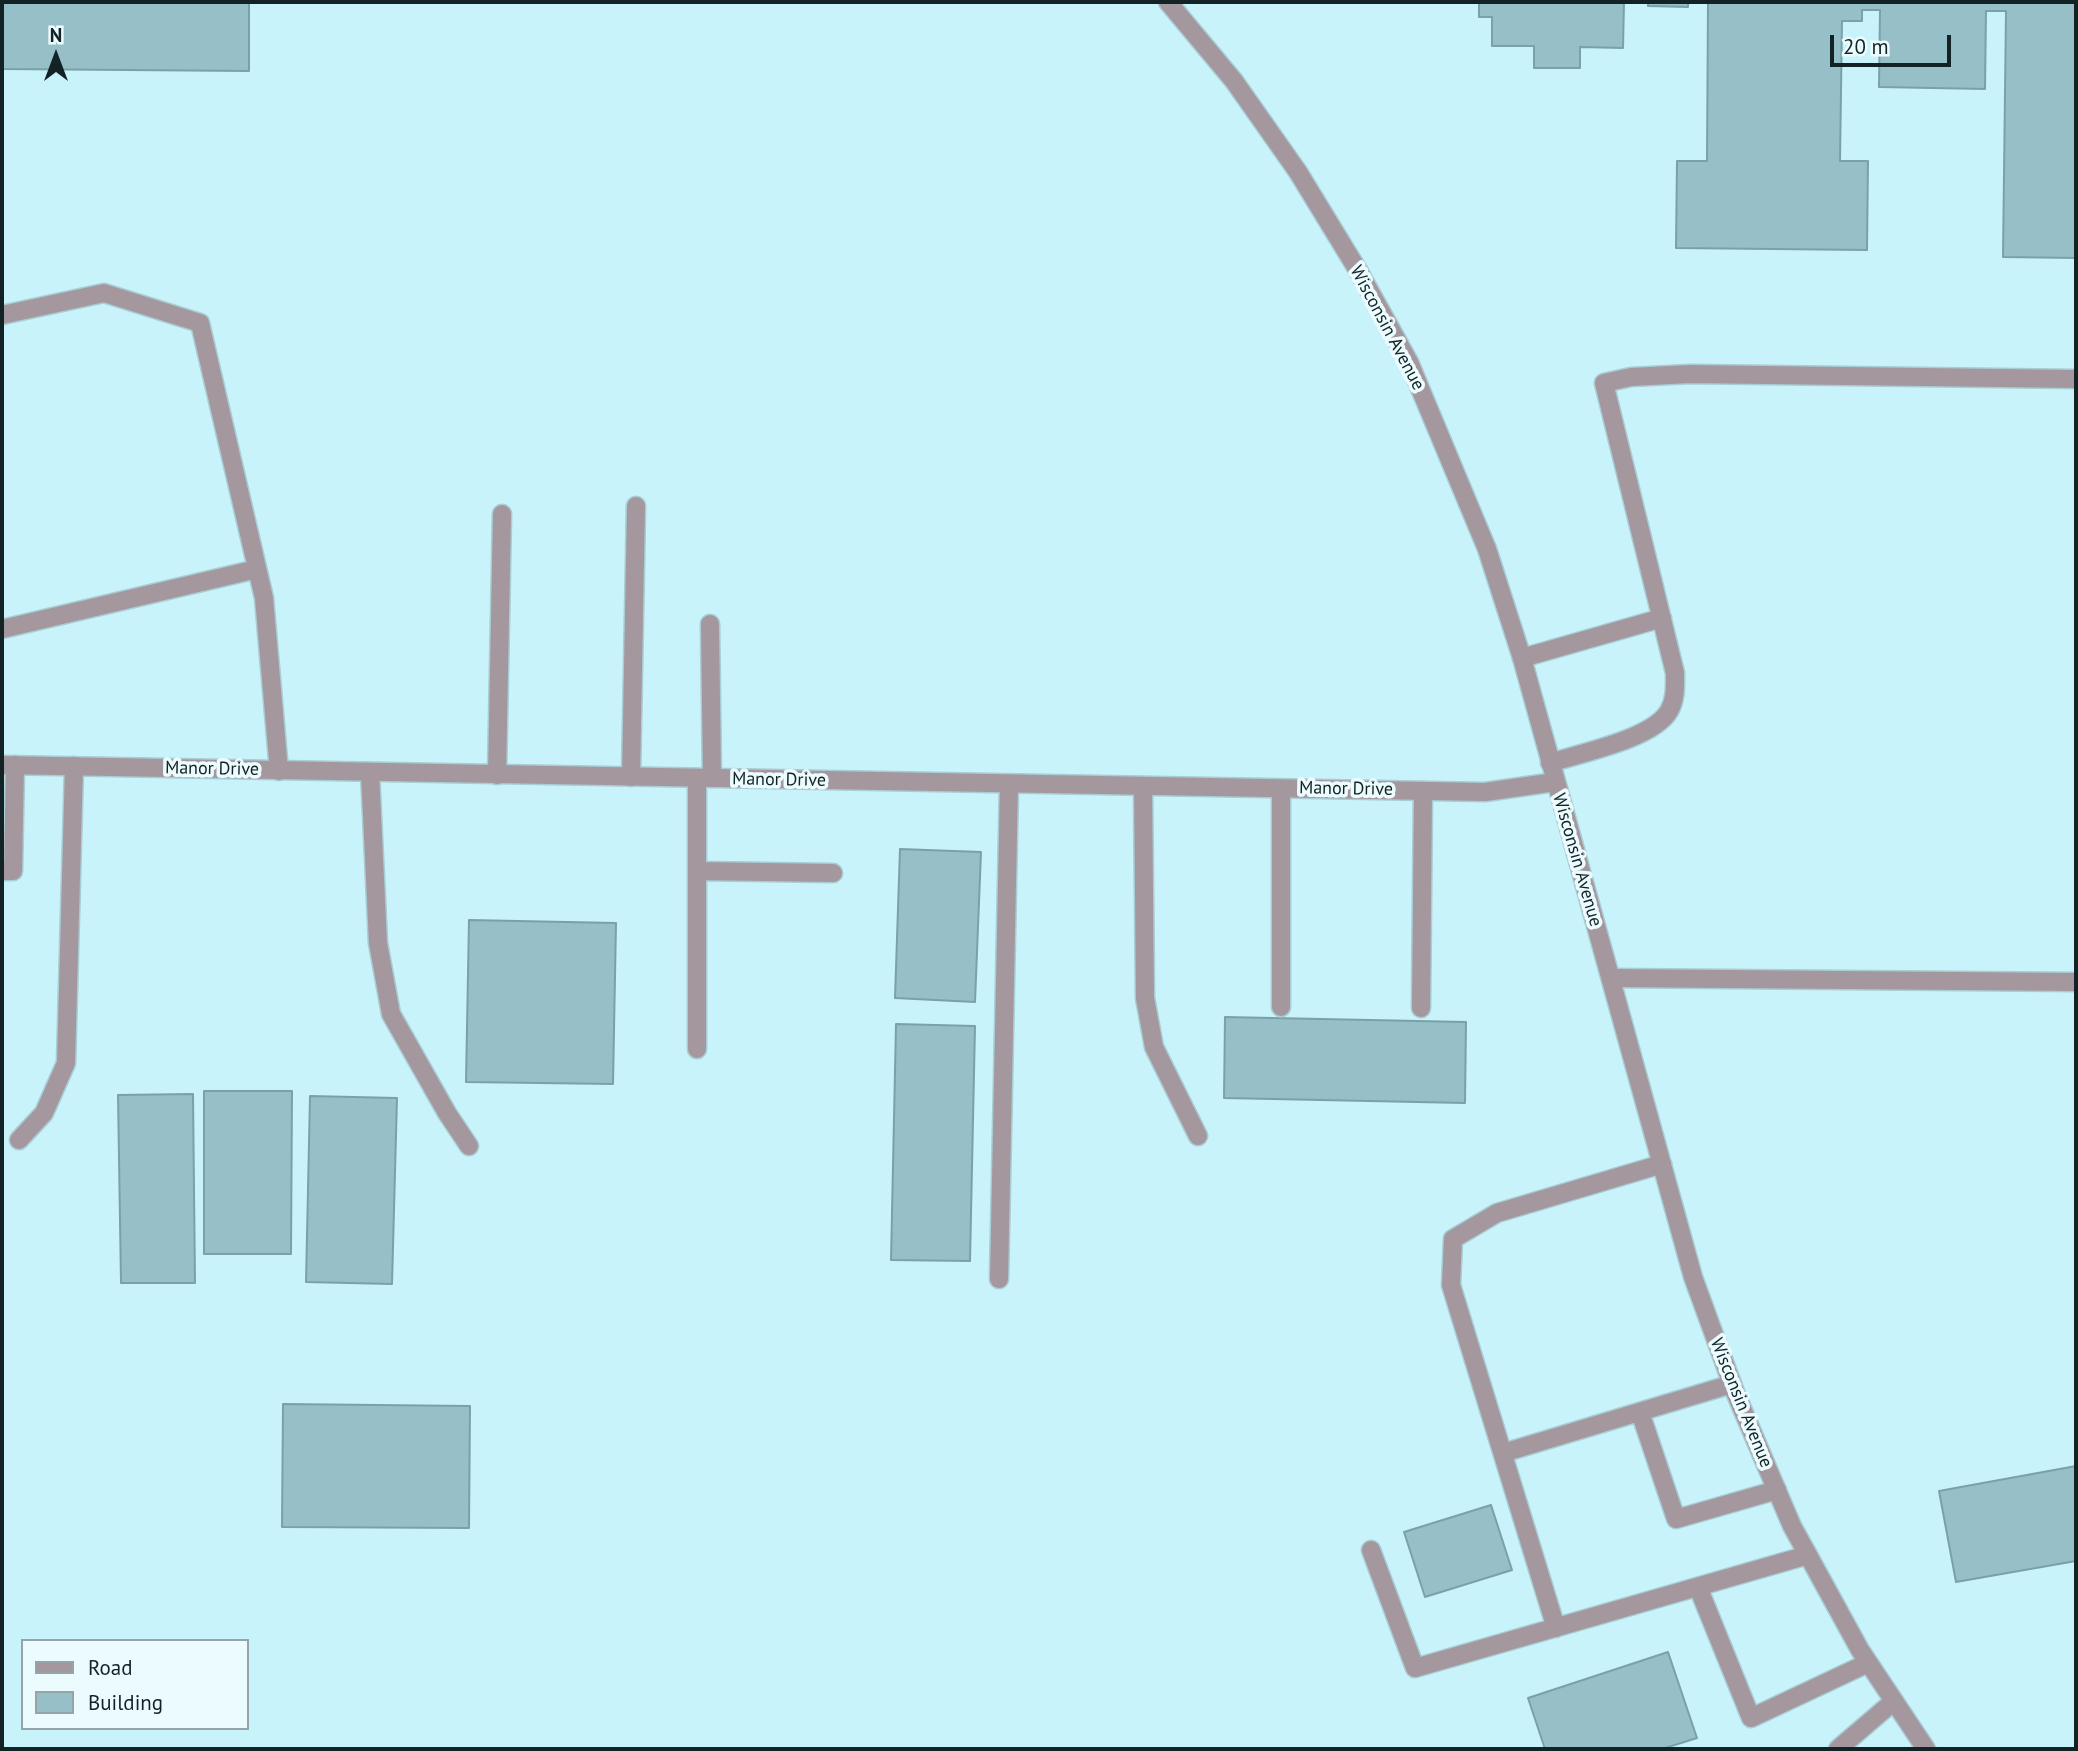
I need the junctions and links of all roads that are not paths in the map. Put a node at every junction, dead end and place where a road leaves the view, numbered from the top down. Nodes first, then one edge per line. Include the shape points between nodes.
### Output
1 (1168, 2) edge
2 (2, 315) edge
3 (2076, 379) edge
4 (636, 506) dead end
5 (502, 514) dead end
6 (257, 569) junction
7 (1662, 618) junction
8 (710, 624) dead end
9 (2, 629) edge
10 (1522, 658) junction
11 (1550, 763) junction
12 (8, 765) edge
13 (74, 766) junction
14 (279, 771) junction
15 (370, 772) junction
16 (497, 775) junction
17 (631, 777) junction
18 (705, 778) junction
19 (1555, 782) junction
20 (1009, 784) junction
21 (1143, 786) junction
22 (1281, 789) junction
23 (1423, 790) junction
24 (2, 871) edge
25 (697, 871) junction
26 (833, 873) dead end
27 (1611, 978) junction
28 (2076, 982) edge
29 (1281, 1007) dead end
30 (1421, 1008) dead end
31 (697, 1049) dead end
32 (1198, 1136) dead end
33 (19, 1140) dead end
34 (470, 1146) dead end
35 (1662, 1164) junction
36 (999, 1279) dead end
37 (1732, 1384) junction
38 (1640, 1412) junction
39 (1503, 1453) junction
40 (1777, 1490) junction
41 (1371, 1550) dead end
42 (1808, 1555) junction
43 (1698, 1587) junction
44 (1556, 1628) junction
45 (1868, 1662) junction
46 (1894, 1702) junction
47 (1838, 1749) edge
48 (1926, 1749) edge

1 - 10 street, Wisconsin Avenue via 1234,81 1298,172 1409,362 1487,548
2 - 6 street via 104,293 200,323
3 - 7 street via 1690,374 1604,383
4 - 17 street
5 - 16 street
6 - 9 street
6 - 14 street via 264,598
7 - 10 street
7 - 11 street via 1675,673 1669,712 1652,728
8 - 18 street
10 - 11 street, Wisconsin Avenue
11 - 19 street, Wisconsin Avenue
12 - 13 street, Manor Drive
12 - 24 street via 13,871
13 - 14 street, Manor Drive
13 - 33 street via 66,1063 44,1112
14 - 15 street, Manor Drive
15 - 16 street, Manor Drive
15 - 34 street via 377,943 391,1014
16 - 17 street, Manor Drive
17 - 18 street, Manor Drive
18 - 20 street, Manor Drive
18 - 25 street
19 - 23 street, Manor Drive via 1485,792
19 - 27 street, Wisconsin Avenue
20 - 21 street, Manor Drive
20 - 36 street
21 - 22 street, Manor Drive
21 - 32 street via 1145,998 1154,1047
22 - 23 street, Manor Drive
22 - 29 street
23 - 30 street
25 - 26 street
25 - 31 street
27 - 28 street
27 - 35 street, Wisconsin Avenue
35 - 37 street, Wisconsin Avenue via 1693,1277
35 - 39 street via 1497,1213 1453,1239 1451,1285
37 - 38 street
37 - 40 street, Wisconsin Avenue
38 - 39 street
38 - 40 street via 1676,1519
39 - 44 street
40 - 42 street, Wisconsin Avenue
41 - 44 street via 1415,1668
42 - 43 street
42 - 45 street, Wisconsin Avenue
43 - 44 street
43 - 45 street via 1751,1718
45 - 46 street, Wisconsin Avenue
46 - 47 street
46 - 48 street, Wisconsin Avenue

